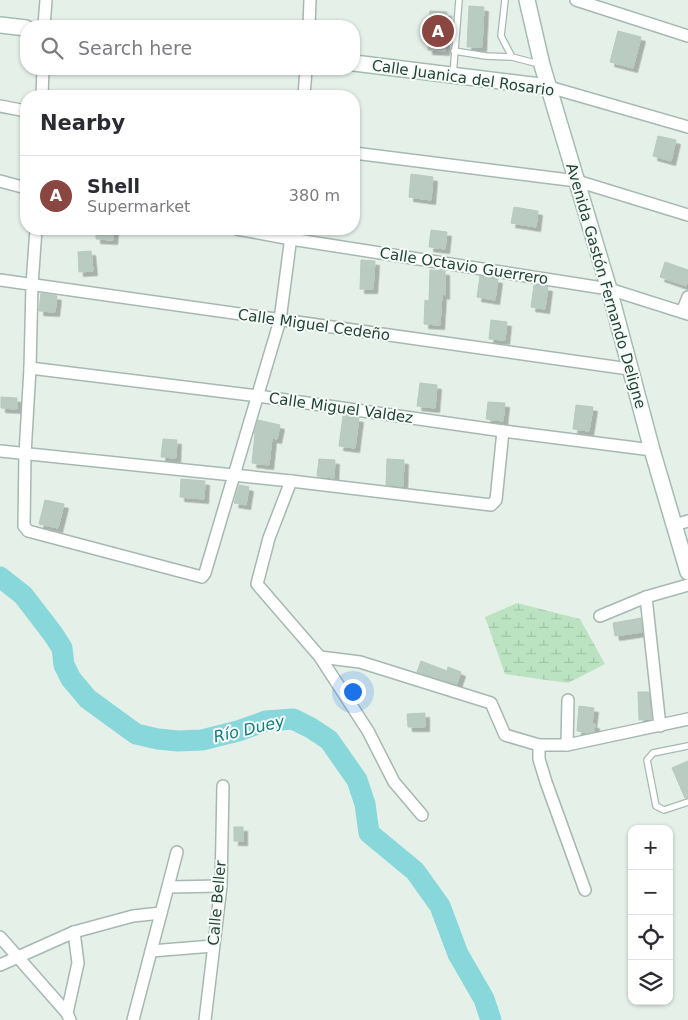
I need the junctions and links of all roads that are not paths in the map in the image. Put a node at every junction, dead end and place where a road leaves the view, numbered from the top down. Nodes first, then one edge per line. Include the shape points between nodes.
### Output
1 (46, 0) edge
2 (310, 0) edge
3 (459, 0) edge
4 (505, 0) edge
5 (527, 0) edge
6 (576, 0) edge
7 (44, 20) edge
8 (309, 20) edge
9 (0, 25) edge
10 (20, 27) edge
11 (688, 36) edge
12 (454, 51) junction
13 (512, 57) junction
14 (360, 64) edge
15 (542, 65) junction
16 (43, 75) edge
17 (306, 75) edge
18 (453, 75) junction
19 (549, 88) junction
20 (42, 90) edge
21 (304, 90) edge
22 (0, 106) edge
23 (20, 110) edge
24 (688, 127) edge
25 (360, 154) edge
26 (0, 181) edge
27 (577, 181) junction
28 (20, 186) edge
29 (688, 215) edge
30 (36, 235) edge
31 (292, 235) edge
32 (298, 235) edge
33 (0, 280) edge
34 (32, 285) junction
35 (608, 289) junction
36 (688, 297) edge
37 (685, 313) edge
38 (280, 320) junction
39 (30, 368) junction
40 (629, 369) junction
41 (258, 396) junction
42 (503, 431) junction
43 (652, 450) junction
44 (0, 451) edge
45 (25, 454) junction
46 (234, 475) junction
47 (291, 481) junction
48 (681, 523) edge
49 (688, 572) edge
50 (688, 586) edge
51 (646, 597) junction
52 (600, 616) dead end
53 (320, 657) junction
54 (568, 700) dead end
55 (688, 719) edge
56 (660, 726) junction
57 (539, 745) junction
58 (567, 745) junction
59 (688, 746) edge
60 (223, 786) dead end
61 (688, 802) edge
62 (422, 815) dead end
63 (177, 852) dead end
64 (221, 886) junction
65 (169, 887) junction
66 (585, 890) dead end
67 (161, 914) junction
68 (74, 932) junction
69 (0, 937) edge
70 (213, 946) junction
71 (151, 951) junction
72 (20, 957) junction
73 (0, 965) edge
74 (69, 1016) edge
75 (134, 1020) edge
76 (205, 1020) edge

1 - 7 street
2 - 8 street
3 - 12 lane
4 - 13 lane via 501,36
5 - 15 street, Avenida Gastón Fernando Deligne
6 - 11 street
9 - 10 street
12 - 13 lane
12 - 18 lane
13 - 15 lane
14 - 18 street, Calle Juanica del Rosario
15 - 19 street, Avenida Gastón Fernando Deligne
16 - 20 street
17 - 21 street
18 - 19 street, Calle Juanica del Rosario
19 - 24 street, Calle Juanica del Rosario
19 - 27 street, Avenida Gastón Fernando Deligne
22 - 23 street
25 - 27 street
26 - 28 street
27 - 29 street
27 - 35 street, Avenida Gastón Fernando Deligne
30 - 34 street
31 - 38 street
32 - 35 street, Calle Octavio Guerrero
33 - 34 street, Calle Miguel Cedeño
34 - 38 street, Calle Miguel Cedeño
34 - 39 street
35 - 37 street, Calle Octavio Guerrero
35 - 40 street, Avenida Gastón Fernando Deligne
36 - 37 street
38 - 40 street, Calle Miguel Cedeño
38 - 41 street
39 - 41 street, Calle Miguel Valdez
39 - 45 street
40 - 43 street, Avenida Gastón Fernando Deligne
41 - 42 street, Calle Miguel Valdez
41 - 46 street
42 - 43 street, Calle Miguel Valdez
42 - 47 street via 496,500 491,505
43 - 48 street, Avenida Gastón Fernando Deligne
44 - 45 street
45 - 46 street
45 - 46 street via 24,526 28,531 202,576
46 - 47 street
47 - 53 street via 269,538 257,584
48 - 49 street, Avenida Gastón Fernando Deligne
50 - 51 street
51 - 52 street
51 - 56 street
53 - 57 street via 360,662 491,703 505,735
53 - 62 street via 368,731 394,782
54 - 58 street
55 - 56 street
56 - 58 street
57 - 58 street
57 - 66 street via 539,759 546,782
59 - 61 lane via 653,753 648,760 656,806 664,810
60 - 64 street, Calle Beller
63 - 65 street
64 - 65 street
64 - 70 street, Calle Beller
65 - 67 street
67 - 68 street via 133,916
67 - 71 street
68 - 72 street
68 - 74 street via 78,963
69 - 72 street
70 - 71 street
70 - 76 street, Calle Beller
71 - 75 street
72 - 73 street
72 - 74 street

